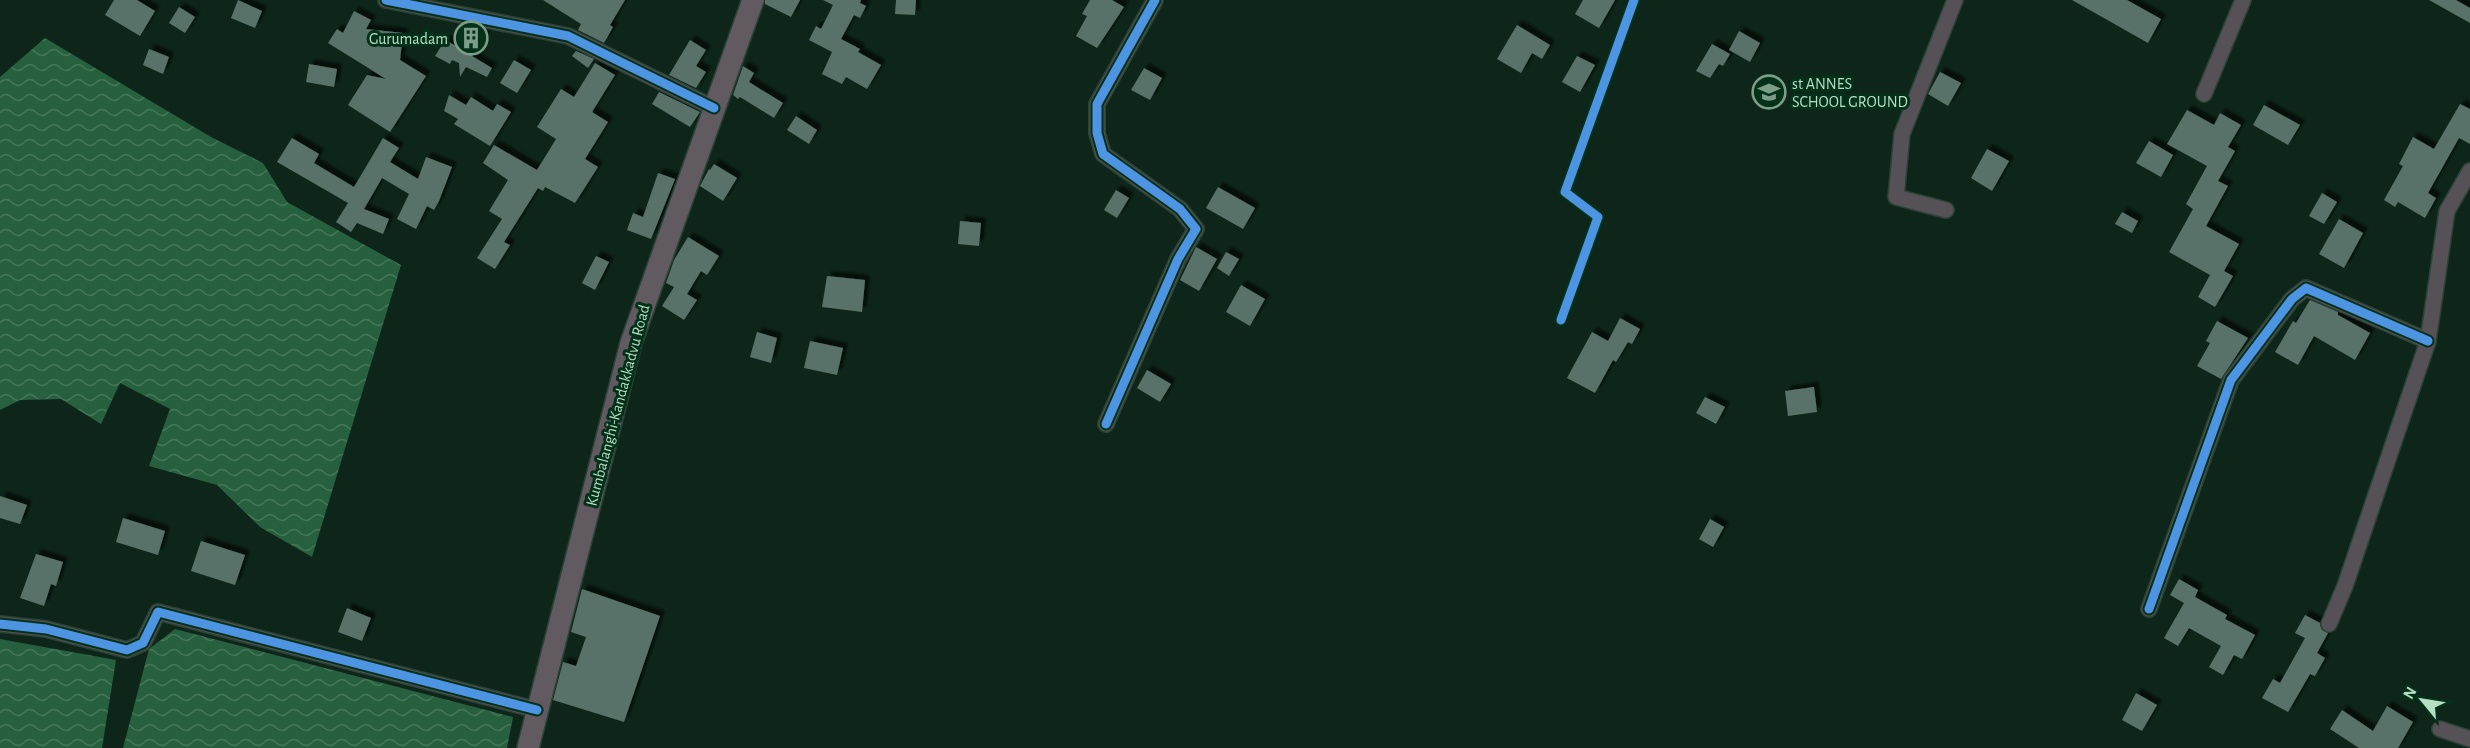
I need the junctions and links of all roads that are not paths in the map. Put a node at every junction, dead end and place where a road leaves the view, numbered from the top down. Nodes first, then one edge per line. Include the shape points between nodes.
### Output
1 (386, 0) edge
2 (753, 0) edge
3 (1155, 0) edge
4 (1955, 0) edge
5 (2243, 0) edge
6 (2204, 94) dead end
7 (714, 108) junction
8 (2470, 171) edge
9 (1946, 210) dead end
10 (2428, 341) junction
11 (1106, 424) dead end
12 (2149, 609) dead end
13 (0, 624) edge
14 (2329, 624) dead end
15 (537, 710) junction
16 (2440, 729) dead end
17 (2470, 739) edge
18 (528, 748) edge

1 - 7 street via 568,36
2 - 7 main road, Kumbalanghi-Kandakkadvu Road
3 - 11 street via 1096,104 1097,133 1102,154 1180,209 1196,229 1178,259
4 - 9 street via 1902,134 1896,196
5 - 6 street
7 - 15 main road, Kumbalanghi-Kandakkadvu Road via 631,343
8 - 10 street via 2447,211
10 - 12 street via 2306,288 2292,299 2231,380
10 - 14 street
13 - 15 street via 46,629 127,650 143,643 158,612
15 - 18 main road, Kumbalanghi-Kandakkadvu Road
16 - 17 street

